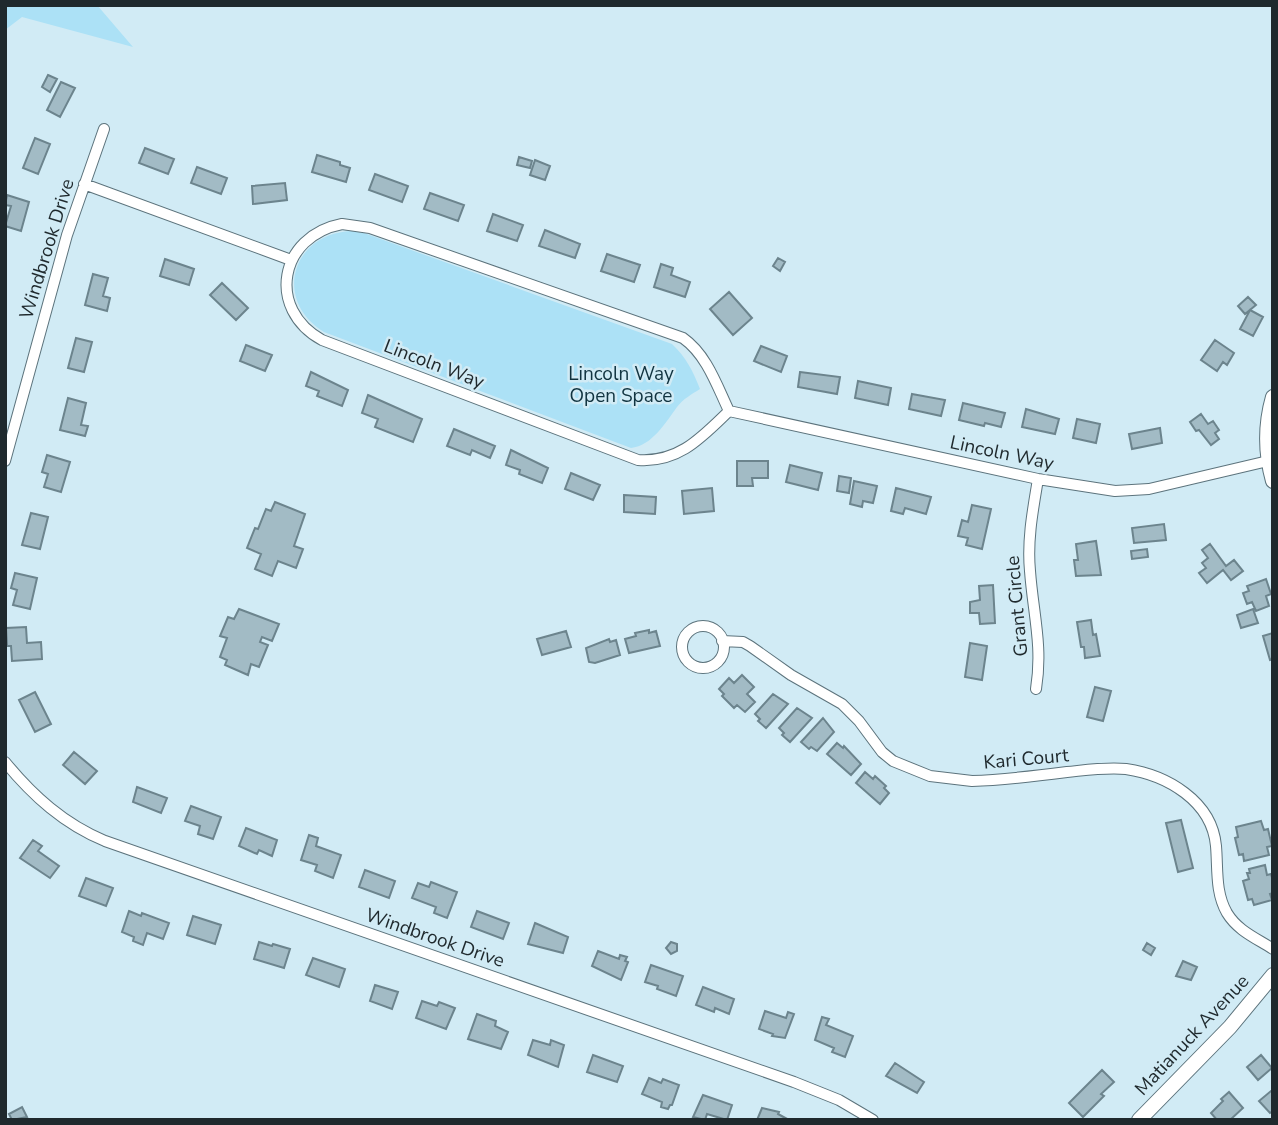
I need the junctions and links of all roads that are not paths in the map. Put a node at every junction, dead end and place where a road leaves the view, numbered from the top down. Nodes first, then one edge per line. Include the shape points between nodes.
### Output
1 (104, 129) dead end
2 (84, 184) junction
3 (291, 260) junction
4 (1273, 397) edge
5 (729, 411) junction
6 (5, 461) edge
7 (1268, 461) junction
8 (1038, 479) junction
9 (1273, 481) edge
10 (722, 641) dead end
11 (1036, 689) dead end
12 (5, 762) edge
13 (1273, 948) edge
14 (1273, 975) edge
15 (873, 1120) edge
16 (1139, 1120) edge

1 - 2 street, Windbrook Drive
2 - 3 street
2 - 6 street, Windbrook Drive
3 - 5 street via 310,238 335,226 360,225 383,232 683,338 711,372
3 - 5 street, Lincoln Way via 286,283 290,303 301,324 316,337 638,460 677,454 701,439
4 - 7 street
5 - 8 street, Lincoln Way
7 - 8 street, Lincoln Way via 1133,491
7 - 9 street
8 - 11 street, Grant Circle via 1029,560 1040,645
10 - 13 street, Kari Court via 743,642 790,675 833,697 889,759 917,772 986,781 1116,769 1143,773 1182,790 1200,806 1211,825 1219,891 1227,912 1241,930
12 - 15 street, Windbrook Drive via 53,811 95,837 794,1082
14 - 16 street, Matianuck Avenue via 1230,1027

